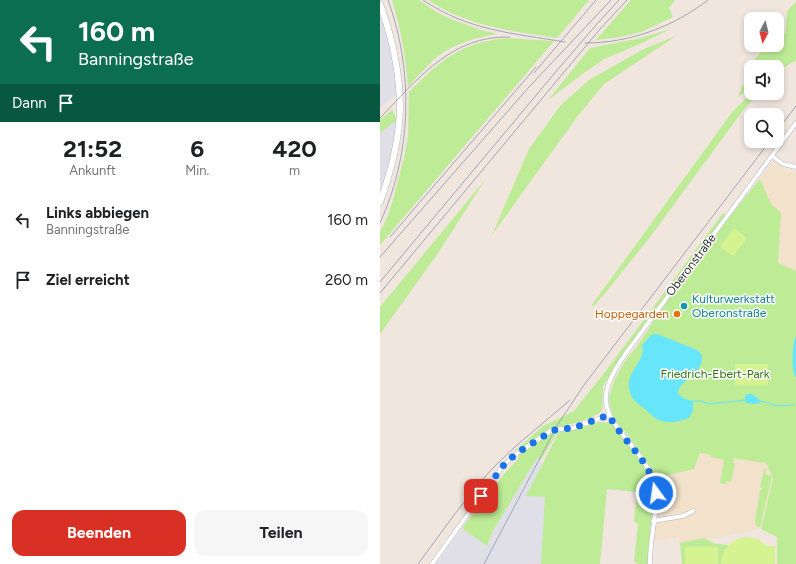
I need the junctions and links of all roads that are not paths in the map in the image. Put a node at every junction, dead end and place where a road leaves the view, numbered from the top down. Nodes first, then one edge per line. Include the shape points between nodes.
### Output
1 (380, 4) edge
2 (796, 123) edge
3 (772, 156) junction
4 (796, 167) edge
5 (380, 202) edge
6 (609, 415) junction
7 (693, 511) dead end
8 (653, 521) junction
9 (432, 564) edge
10 (650, 564) edge

1 - 5 street via 394,53 400,109 392,162
2 - 3 street, Oberonstraße
3 - 4 street via 783,164
3 - 6 street, Oberonstraße via 616,368 606,395
6 - 8 street via 652,475 656,493
6 - 9 street via 573,428 552,430 512,457 498,472
7 - 8 street via 683,516
8 - 10 street

